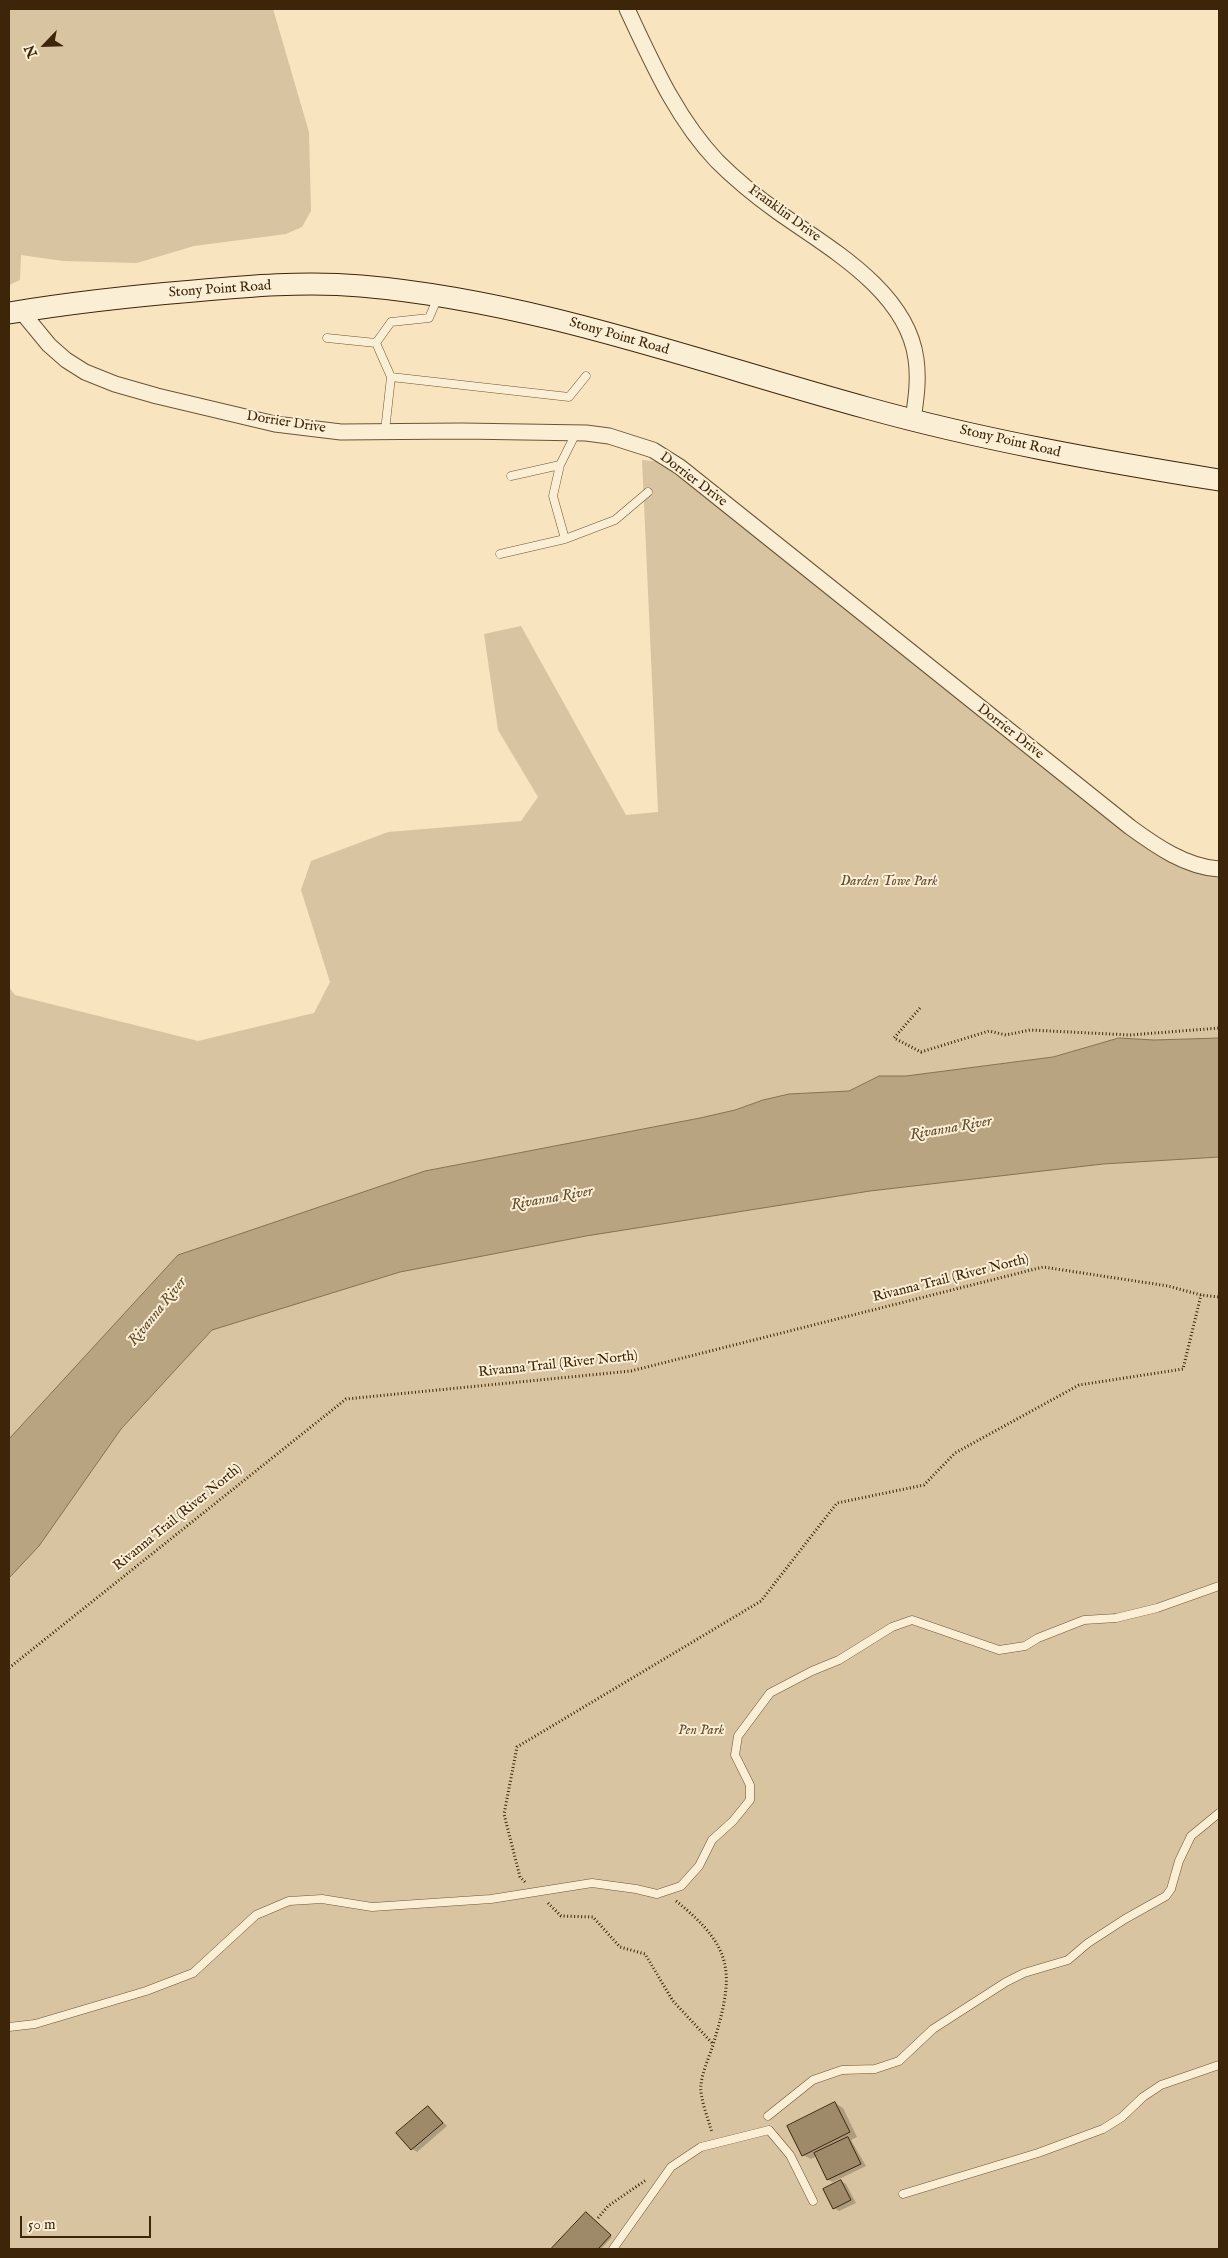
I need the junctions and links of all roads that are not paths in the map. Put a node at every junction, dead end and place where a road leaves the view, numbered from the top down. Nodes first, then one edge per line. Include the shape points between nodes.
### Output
1 (627, 9) edge
2 (439, 295) junction
3 (15, 312) edge
4 (327, 338) dead end
5 (376, 343) junction
6 (586, 376) dead end
7 (391, 377) junction
8 (913, 420) junction
9 (385, 432) junction
10 (576, 433) junction
11 (560, 465) junction
12 (511, 476) dead end
13 (1219, 480) edge
14 (648, 492) dead end
15 (565, 539) junction
16 (500, 554) dead end
17 (1219, 870) edge
18 (1219, 1586) edge
19 (1219, 1813) edge
20 (9, 2027) edge
21 (1219, 2065) edge
22 (768, 2116) dead end
23 (903, 2194) dead end
24 (813, 2201) dead end
25 (613, 2249) edge

1 - 8 street, Franklin Drive via 678,110 718,162 776,211 864,274 900,317 916,358 918,379
2 - 3 main road, Stony Point Road via 359,286 253,286 127,297
2 - 5 lane via 429,318 392,322
2 - 8 main road, Stony Point Road via 568,321
3 - 9 street, Dorrier Drive via 66,360 114,384 275,424 341,432
4 - 5 lane
5 - 7 lane
6 - 7 lane via 569,397
7 - 9 lane
8 - 13 main road, Stony Point Road via 1057,453
9 - 10 street, Dorrier Drive
10 - 11 lane
10 - 17 street, Dorrier Drive via 631,442 653,450 680,467 1130,827 1165,851
11 - 12 lane
11 - 15 lane via 553,496
14 - 15 lane via 615,520
15 - 16 lane
18 - 20 lane via 1157,1608 1116,1618 1084,1620 1025,1646 999,1650 912,1620 892,1627 839,1660 812,1670 770,1693 738,1736 735,1755 750,1785 750,1800 712,1840 698,1866 681,1886 657,1894 592,1883 491,1899 372,1907 322,1899 289,1901 256,1915 193,1972 146,1991 35,2024
19 - 22 lane via 1191,1836 1166,1896 1088,1943 1068,1960 1006,1982 933,2029 899,2061 875,2069 842,2070 813,2080
21 - 23 lane via 1161,2085 1103,2128 1038,2153
24 - 25 lane via 790,2154 768,2130 701,2147 671,2167

